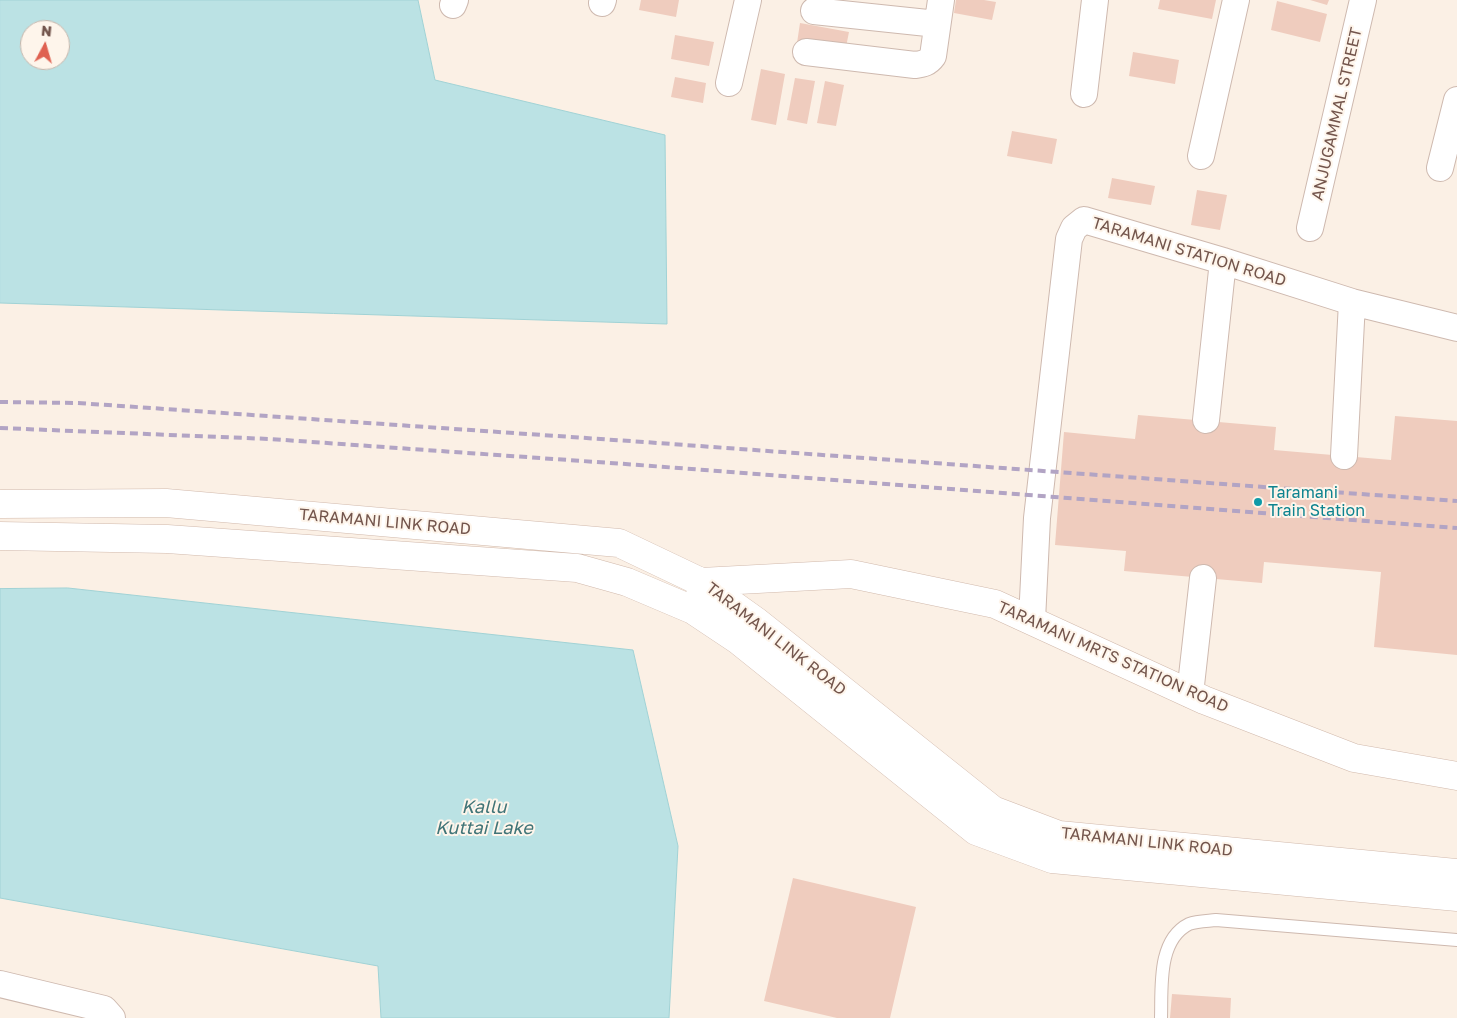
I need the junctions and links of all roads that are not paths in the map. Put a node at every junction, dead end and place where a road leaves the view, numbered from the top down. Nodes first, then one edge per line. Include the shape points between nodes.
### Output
1 (748, 0) edge
2 (1095, 0) edge
3 (1236, 0) edge
4 (1363, 0) edge
5 (814, 11) dead end
6 (939, 12) edge
7 (806, 52) dead end
8 (729, 83) dead end
9 (1084, 94) dead end
10 (1457, 100) edge
11 (1201, 156) dead end
12 (1440, 168) dead end
13 (1310, 228) dead end
14 (1223, 261) junction
15 (1352, 302) junction
16 (1457, 328) edge
17 (1206, 420) dead end
18 (1344, 456) dead end
19 (0, 504) edge
20 (0, 536) edge
21 (1203, 578) dead end
22 (701, 582) junction
23 (693, 610) junction
24 (1032, 620) junction
25 (1190, 694) junction
26 (1457, 776) edge
27 (1457, 873) edge
28 (1457, 897) edge
29 (1457, 940) edge
30 (0, 984) edge
31 (112, 1018) edge
32 (1161, 1018) edge

1 - 8 street
2 - 9 street
3 - 11 street
4 - 13 street, ANJUGAMMAL STREET
5 - 6 street
6 - 7 street via 933,56 923,64
10 - 12 street
14 - 15 street, TARAMANI STATION ROAD
14 - 17 street
14 - 24 street, TARAMANI STATION ROAD via 1084,220 1074,228 1069,239 1037,518
15 - 16 street, TARAMANI STATION ROAD
15 - 18 street
19 - 22 street, TARAMANI LINK ROAD via 166,503 619,543
20 - 23 street, TARAMANI LINK ROAD via 167,539 577,568 627,582
21 - 25 street
22 - 23 street
22 - 24 street, TARAMANI MRTS STATION ROAD via 851,574 995,604
22 - 27 street, TARAMANI LINK ROAD via 757,622 993,810 1059,835
23 - 28 street, TARAMANI LINK ROAD via 738,640 976,831 1052,858
24 - 25 street, TARAMANI MRTS STATION ROAD
25 - 26 street, TARAMANI MRTS STATION ROAD via 1354,758
29 - 32 lane via 1216,920 1191,923 1178,932 1169,947 1163,971
30 - 31 street via 104,1009

